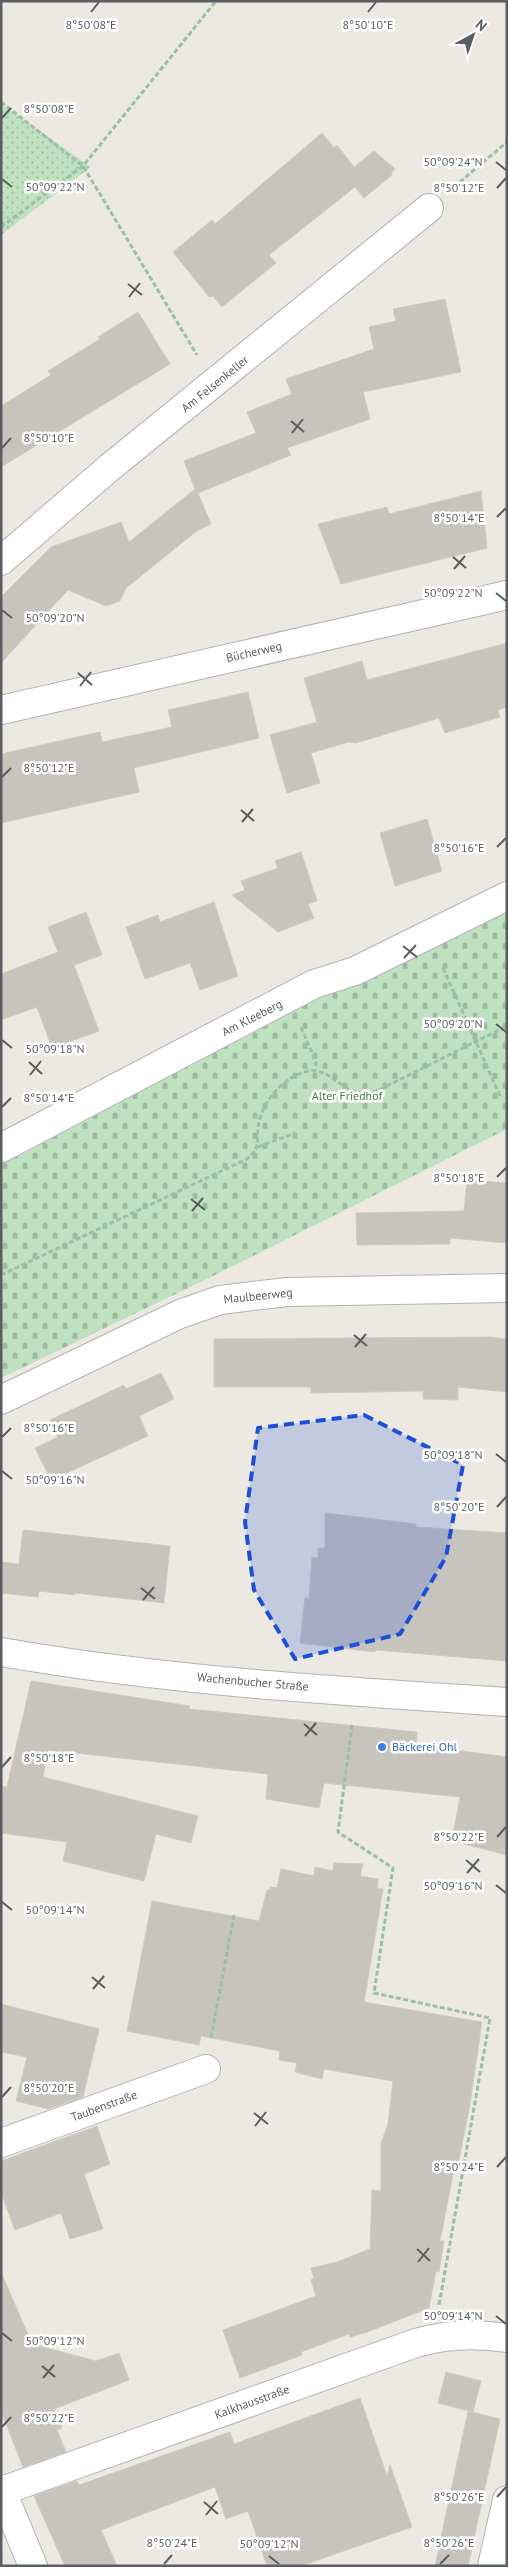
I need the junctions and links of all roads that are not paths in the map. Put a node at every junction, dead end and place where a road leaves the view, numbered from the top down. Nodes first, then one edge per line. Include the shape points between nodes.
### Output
1 (430, 208) road end
2 (1, 561) edge
3 (507, 595) edge
4 (1, 710) edge
5 (507, 896) edge
6 (1, 1148) edge
7 (507, 1288) edge
8 (1, 1400) edge
9 (1, 1652) edge
10 (507, 1702) edge
11 (206, 2068) road end
12 (1, 2143) edge
13 (507, 2338) edge
14 (507, 2500) edge
15 (4, 2503) edge
16 (33, 2566) edge
17 (492, 2566) edge

1 - 2 street, Am Felsenkeller via 109,468
3 - 4 street, Bücherweg
5 - 6 street, Am Kleeberg via 355,971 314,984
7 - 8 street, Maulbeerweg via 287,1292 220,1300 180,1314
9 - 10 street, Wachenbucher Straße via 111,1669
11 - 12 street, Taubenstraße
13 - 15 street, Kalkhausstraße via 484,2334 434,2338
14 - 17 street
15 - 16 street

